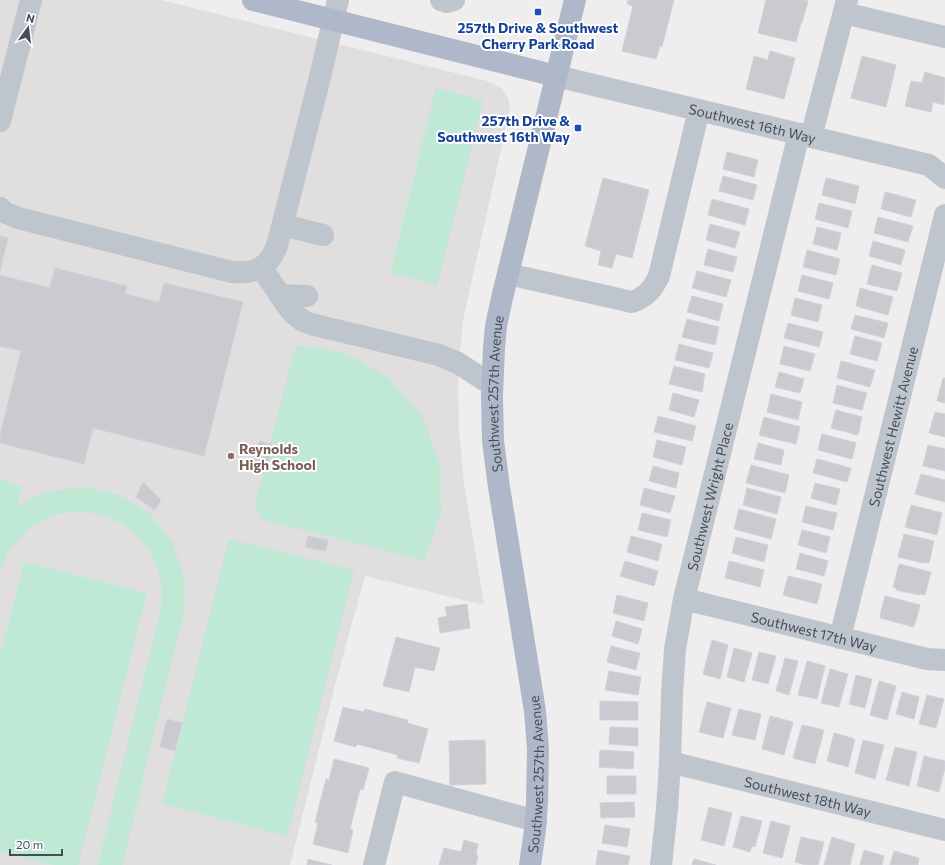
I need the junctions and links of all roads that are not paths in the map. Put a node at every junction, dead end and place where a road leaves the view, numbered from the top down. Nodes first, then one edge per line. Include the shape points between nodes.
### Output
1 (30, 0) edge
2 (253, 0) edge
3 (441, 0) edge
4 (454, 0) edge
5 (575, 0) edge
6 (846, 7) edge
7 (336, 10) edge
8 (945, 37) edge
9 (556, 76) junction
10 (700, 110) junction
11 (0, 121) edge
12 (805, 135) junction
13 (945, 178) edge
14 (0, 208) edge
15 (945, 215) edge
16 (283, 225) junction
17 (323, 235) dead end
18 (261, 268) junction
19 (508, 274) junction
20 (280, 295) junction
21 (307, 296) dead end
22 (492, 385) junction
23 (684, 599) junction
24 (840, 638) junction
25 (945, 660) edge
26 (670, 762) junction
27 (536, 821) junction
28 (945, 830) edge
29 (374, 865) edge
30 (530, 865) edge
31 (661, 865) edge

1 - 11 street
2 - 7 main road
3 - 4 street
5 - 9 main road, Southwest 257th Avenue
6 - 8 street
6 - 12 street, Southwest Wright Place
7 - 9 main road
7 - 16 street
9 - 10 street, Southwest 16th Way
9 - 19 main road, Southwest 257th Avenue
10 - 12 street, Southwest 16th Way
10 - 19 street via 659,276 649,292 632,302
12 - 13 street, Southwest 16th Way via 929,165
12 - 23 street, Southwest Wright Place
14 - 18 street via 18,218 232,272 244,273
15 - 24 street, Southwest Hewitt Avenue
16 - 17 street
16 - 18 street via 273,256
18 - 20 street
19 - 22 main road, Southwest 257th Avenue via 496,326
20 - 21 street
20 - 22 street via 294,314 303,321 439,355 458,363
22 - 27 main road, Southwest 257th Avenue via 493,441 499,487 535,711 538,756
23 - 24 street, Southwest 17th Way
23 - 26 street, Southwest Wright Place via 675,649
24 - 25 street, Southwest 17th Way via 927,659
26 - 28 street, Southwest 18th Way
26 - 31 street, Southwest Wright Place
27 - 29 street via 395,782
27 - 30 main road, Southwest 257th Avenue

